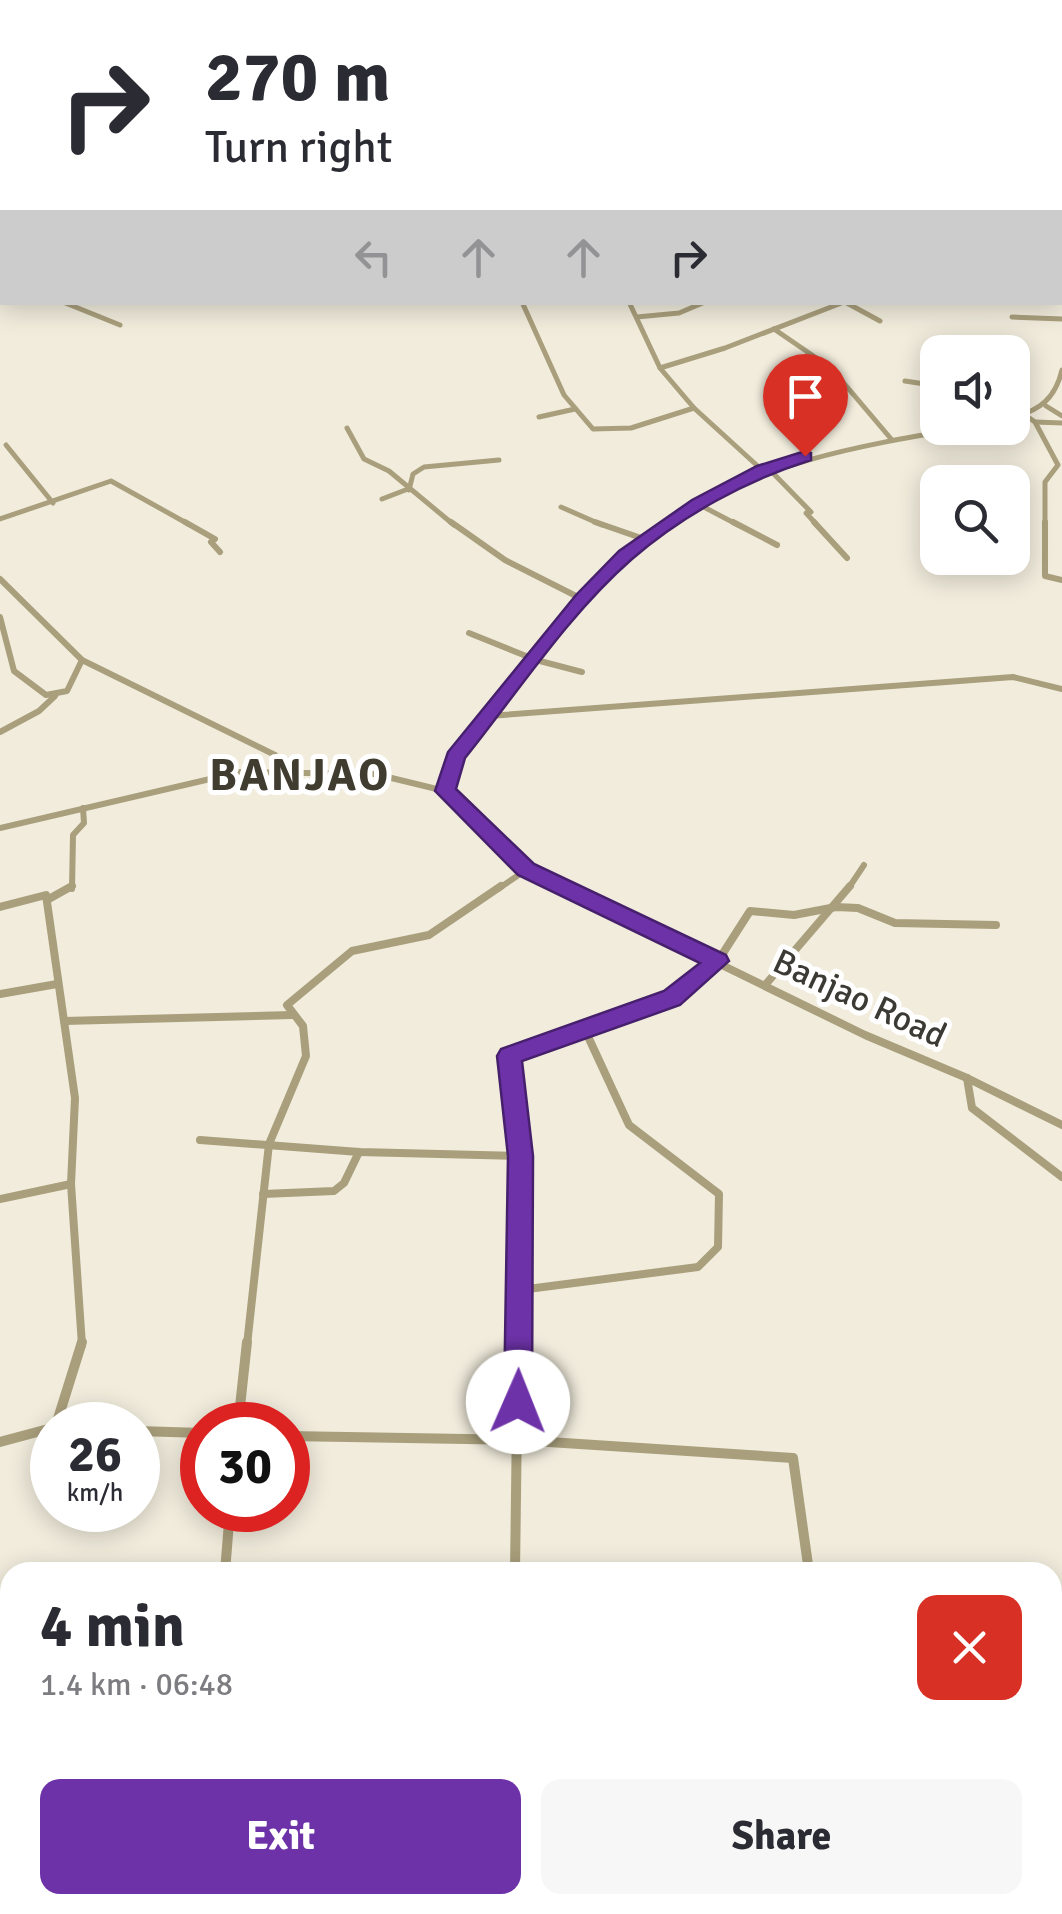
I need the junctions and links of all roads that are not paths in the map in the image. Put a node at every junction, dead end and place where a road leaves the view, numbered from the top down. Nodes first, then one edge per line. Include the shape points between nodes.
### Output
1 (269, 0) edge
2 (277, 0) edge
3 (70, 305) edge
4 (523, 305) edge
5 (630, 305) edge
6 (699, 305) edge
7 (836, 305) edge
8 (850, 305) edge
9 (1012, 317) dead end
10 (637, 318) junction
11 (1062, 319) edge
12 (880, 321) dead end
13 (120, 325) dead end
14 (774, 329) junction
15 (660, 368) junction
16 (1062, 370) edge
17 (905, 382) dead end
18 (920, 384) edge
19 (1046, 406) junction
20 (694, 408) junction
21 (576, 409) junction
22 (1030, 413) edge
23 (539, 417) dead end
24 (1030, 418) edge
25 (1062, 419) edge
26 (1036, 422) junction
27 (347, 428) dead end
28 (920, 435) edge
29 (892, 440) junction
30 (6, 444) dead end
31 (499, 460) dead end
32 (765, 469) junction
33 (408, 490) junction
34 (382, 500) dead end
35 (53, 503) junction
36 (698, 504) junction
37 (561, 507) dead end
38 (0, 519) edge
39 (644, 539) junction
40 (777, 545) dead end
41 (220, 552) dead end
42 (847, 558) dead end
43 (0, 580) edge
44 (1062, 580) edge
45 (582, 599) junction
46 (0, 617) edge
47 (469, 634) dead end
48 (82, 660) junction
49 (536, 660) junction
50 (582, 672) dead end
51 (1062, 689) edge
52 (55, 696) junction
53 (489, 716) junction
54 (0, 732) edge
55 (282, 773) junction
56 (445, 791) junction
57 (83, 808) junction
58 (0, 828) edge
59 (864, 865) dead end
60 (526, 870) junction
61 (47, 900) junction
62 (0, 907) edge
63 (836, 907) junction
64 (996, 925) dead end
65 (718, 961) junction
66 (57, 984) junction
67 (766, 984) junction
68 (0, 994) edge
69 (292, 1015) junction
70 (64, 1020) junction
71 (585, 1030) junction
72 (967, 1078) junction
73 (1062, 1125) edge
74 (200, 1140) dead end
75 (269, 1144) junction
76 (359, 1152) junction
77 (521, 1156) junction
78 (1062, 1177) edge
79 (72, 1184) junction
80 (263, 1194) junction
81 (0, 1199) edge
82 (520, 1290) junction
83 (63, 1402) edge
84 (240, 1402) edge
85 (30, 1434) edge
86 (310, 1436) edge
87 (518, 1440) junction
88 (0, 1442) edge
89 (228, 1532) edge
90 (226, 1562) edge
91 (515, 1562) edge
92 (808, 1562) edge

1 - 2 street
3 - 13 street
4 - 21 street
5 - 10 street
6 - 10 street
7 - 14 street
8 - 12 street
9 - 11 street
10 - 15 street
14 - 15 street
14 - 29 street via 831,368
15 - 20 street
16 - 19 street
17 - 18 street
19 - 22 street
19 - 25 street
20 - 21 street via 607,431 593,429
20 - 32 street
21 - 23 street
24 - 26 street
25 - 26 street
26 - 44 street via 1058,465 1044,482 1046,576
27 - 33 street via 364,459
28 - 29 street
29 - 32 street
30 - 35 street
31 - 33 street via 424,467
32 - 36 street
32 - 42 street
33 - 34 street
33 - 45 street via 505,560
35 - 38 street
35 - 41 street via 111,481 213,540
36 - 39 street
36 - 40 street
37 - 39 street
39 - 45 street
43 - 48 street
45 - 49 street
46 - 52 street via 14,672
47 - 49 street
48 - 52 street via 68,692
48 - 55 street via 275,755
49 - 50 street
49 - 53 street
51 - 53 street via 1013,677
52 - 54 street
53 - 56 street via 456,756
55 - 56 street via 375,774
55 - 57 street via 240,772
56 - 60 street, Banjao Road
57 - 58 street
57 - 61 street via 84,822 74,835 72,889
59 - 63 street
60 - 65 street, Banjao Road
60 - 69 street via 429,935 352,951 287,1005
61 - 62 street via 46,895
61 - 66 street
63 - 64 street via 895,923
63 - 65 street via 794,915 750,911
63 - 67 street
65 - 67 street, Banjao Road
65 - 71 street via 672,998
66 - 68 street
66 - 70 street
67 - 72 street, Banjao Road
69 - 70 street
69 - 75 street via 303,1026 306,1056
70 - 79 street via 75,1098
71 - 77 street via 509,1056
71 - 82 street via 629,1126 719,1194 718,1247 698,1268
72 - 73 street, Banjao Road
72 - 78 street via 972,1108
74 - 75 street
75 - 76 street
75 - 80 street
76 - 77 street
76 - 80 street via 334,1191
77 - 82 street
79 - 81 street
79 - 83 street via 82,1346
80 - 84 street
82 - 87 street
85 - 88 street
86 - 87 street
87 - 91 street
87 - 92 street via 793,1458
89 - 90 street

